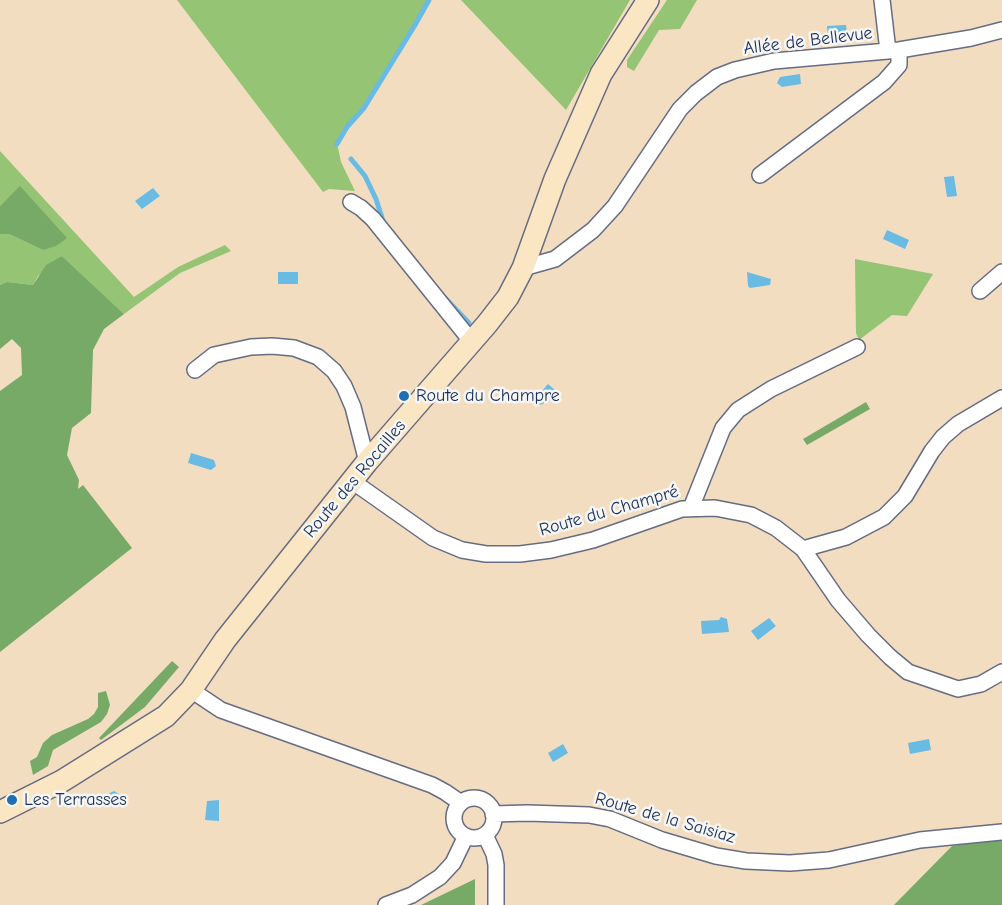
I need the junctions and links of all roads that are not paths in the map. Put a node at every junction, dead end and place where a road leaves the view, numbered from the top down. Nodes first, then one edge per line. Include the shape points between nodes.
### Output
1 (648, 0) edge
2 (882, 0) edge
3 (1002, 30) edge
4 (893, 50) junction
5 (760, 175) dead end
6 (351, 202) dead end
7 (523, 268) junction
8 (1002, 272) edge
9 (980, 291) dead end
10 (472, 342) junction
11 (856, 347) dead end
12 (195, 370) dead end
13 (1002, 398) edge
14 (367, 462) junction
15 (352, 481) junction
16 (691, 508) junction
17 (803, 549) junction
18 (1002, 672) edge
19 (191, 690) junction
20 (461, 803) junction
21 (0, 812) edge
22 (493, 814) junction
23 (1002, 832) edge
24 (485, 835) junction
25 (466, 836) junction
26 (386, 905) edge
27 (496, 905) edge

1 - 7 street, Route des Rocailles via 585,107
2 - 4 street
3 - 4 street, Allée de Bellevue
4 - 5 street via 898,65 884,82
4 - 7 street, Allée de Bellevue via 774,61 717,77 680,109 615,206 593,230 555,259
6 - 10 street via 373,219
7 - 10 street, Route des Rocailles via 508,297
8 - 9 street
10 - 14 street, Route des Rocailles
11 - 16 street via 738,410 723,428
12 - 14 street via 214,355 251,347 294,348 318,357 344,386
13 - 17 street via 943,437 905,496 884,517 846,537
14 - 15 street, Route des Rocailles
15 - 16 street, Route du Champré via 433,538 462,550 486,554 551,550
15 - 19 street, Route des Rocailles via 225,640
16 - 17 street, Route du Champré via 751,515
17 - 18 street, Route du Champré via 838,600 908,672 958,689 981,684
19 - 20 street via 221,710 432,785
19 - 21 street, Route des Rocailles via 147,729 62,782
20 - 22 street via 480,799
20 - 25 street via 454,821
22 - 23 street, Route de la Saisiaz via 589,815 717,856 790,863 829,860 920,840
22 - 24 street via 492,828
24 - 25 street
24 - 27 street via 496,865
25 - 26 street via 453,863 440,877 412,895

